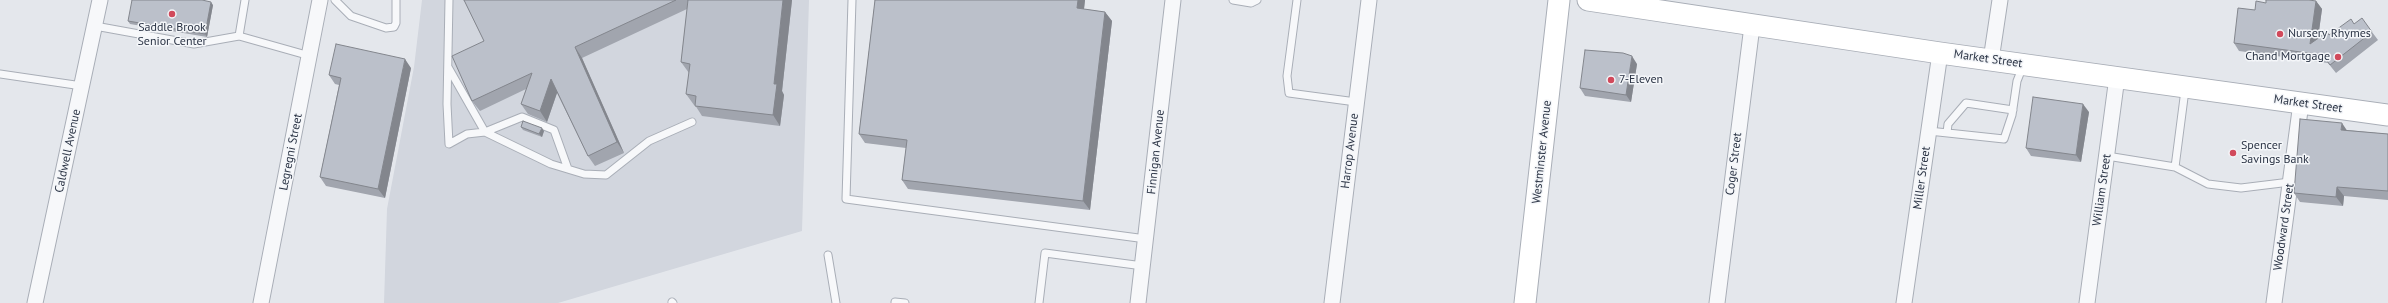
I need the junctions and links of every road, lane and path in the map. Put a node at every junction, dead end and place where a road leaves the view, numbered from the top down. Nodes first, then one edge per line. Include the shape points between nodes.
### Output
1 (100, 0) edge
2 (245, 0) edge
3 (320, 0) edge
4 (335, 0) edge
5 (396, 0) edge
6 (449, 0) edge
7 (852, 0) edge
8 (1173, 0) edge
9 (1233, 0) edge
10 (1257, 0) edge
11 (1297, 0) edge
12 (1369, 0) edge
13 (1559, 0) edge
14 (1588, 0) edge
15 (2000, 0) edge
16 (1614, 2) edge
17 (95, 26) junction
18 (1752, 26) junction
19 (239, 36) junction
20 (1940, 53) junction
21 (310, 56) junction
22 (1991, 60) junction
23 (2024, 65) junction
24 (448, 67) junction
25 (0, 74) edge
26 (2117, 77) junction
27 (82, 86) junction
28 (2185, 87) junction
29 (1356, 102) junction
30 (2301, 103) junction
31 (2013, 110) junction
32 (2388, 115) edge
33 (692, 122) dead end
34 (1929, 131) junction
35 (485, 132) junction
36 (1947, 133) junction
37 (2107, 156) junction
38 (2174, 167) junction
39 (568, 170) junction
40 (2290, 182) junction
41 (1146, 239) junction
42 (828, 255) dead end
43 (1143, 266) junction
44 (895, 302) dead end
45 (35, 303) edge
46 (262, 303) edge
47 (836, 303) edge
48 (905, 303) edge
49 (1039, 303) edge
50 (1138, 303) edge
51 (1332, 303) edge
52 (1525, 303) edge
53 (1717, 303) edge
54 (1904, 303) edge
55 (2087, 303) edge
56 (2274, 303) edge

1 - 17 street, Caldwell Avenue
2 - 19 lane
3 - 21 street, Legregni Street
4 - 5 lane via 351,16 389,28 394,27 396,23
6 - 24 lane
7 - 41 lane via 846,199
8 - 41 street, Finnigan Avenue
9 - 10 lane
11 - 29 lane via 1287,76 1289,93
12 - 29 street, Harrop Avenue
13 - 52 main road, Westminster Avenue
14 - 16 main road, Market Street
15 - 22 street
16 - 18 main road, Market Street
17 - 19 lane via 194,44
17 - 27 street, Caldwell Avenue
18 - 20 main road, Market Street
18 - 53 street, Coger Street
19 - 21 lane
20 - 22 main road, Market Street
20 - 34 street, Miller Street
21 - 46 street, Legregni Street
22 - 23 main road, Market Street
23 - 26 main road, Market Street
23 - 31 lane via 2017,81
24 - 35 lane
24 - 35 lane via 449,144 467,134
25 - 27 lane
26 - 28 main road, Market Street
26 - 37 street, William Street
27 - 45 street, Caldwell Avenue
28 - 30 main road, Market Street
28 - 38 lane
29 - 51 street, Harrop Avenue
30 - 32 main road, Market Street
30 - 40 street, Woodward Street
31 - 36 lane via 1966,103 1948,124
31 - 36 lane via 2004,139
33 - 39 lane via 649,141 606,175
34 - 36 lane
34 - 54 street, Miller Street
35 - 39 lane
35 - 39 lane via 522,117 554,130
37 - 38 lane
37 - 55 street, William Street
38 - 40 lane via 2208,184 2241,188
40 - 56 street, Woodward Street
41 - 43 street, Finnigan Avenue
42 - 47 lane
43 - 49 lane via 1045,253
43 - 50 street, Finnigan Avenue
44 - 48 lane

